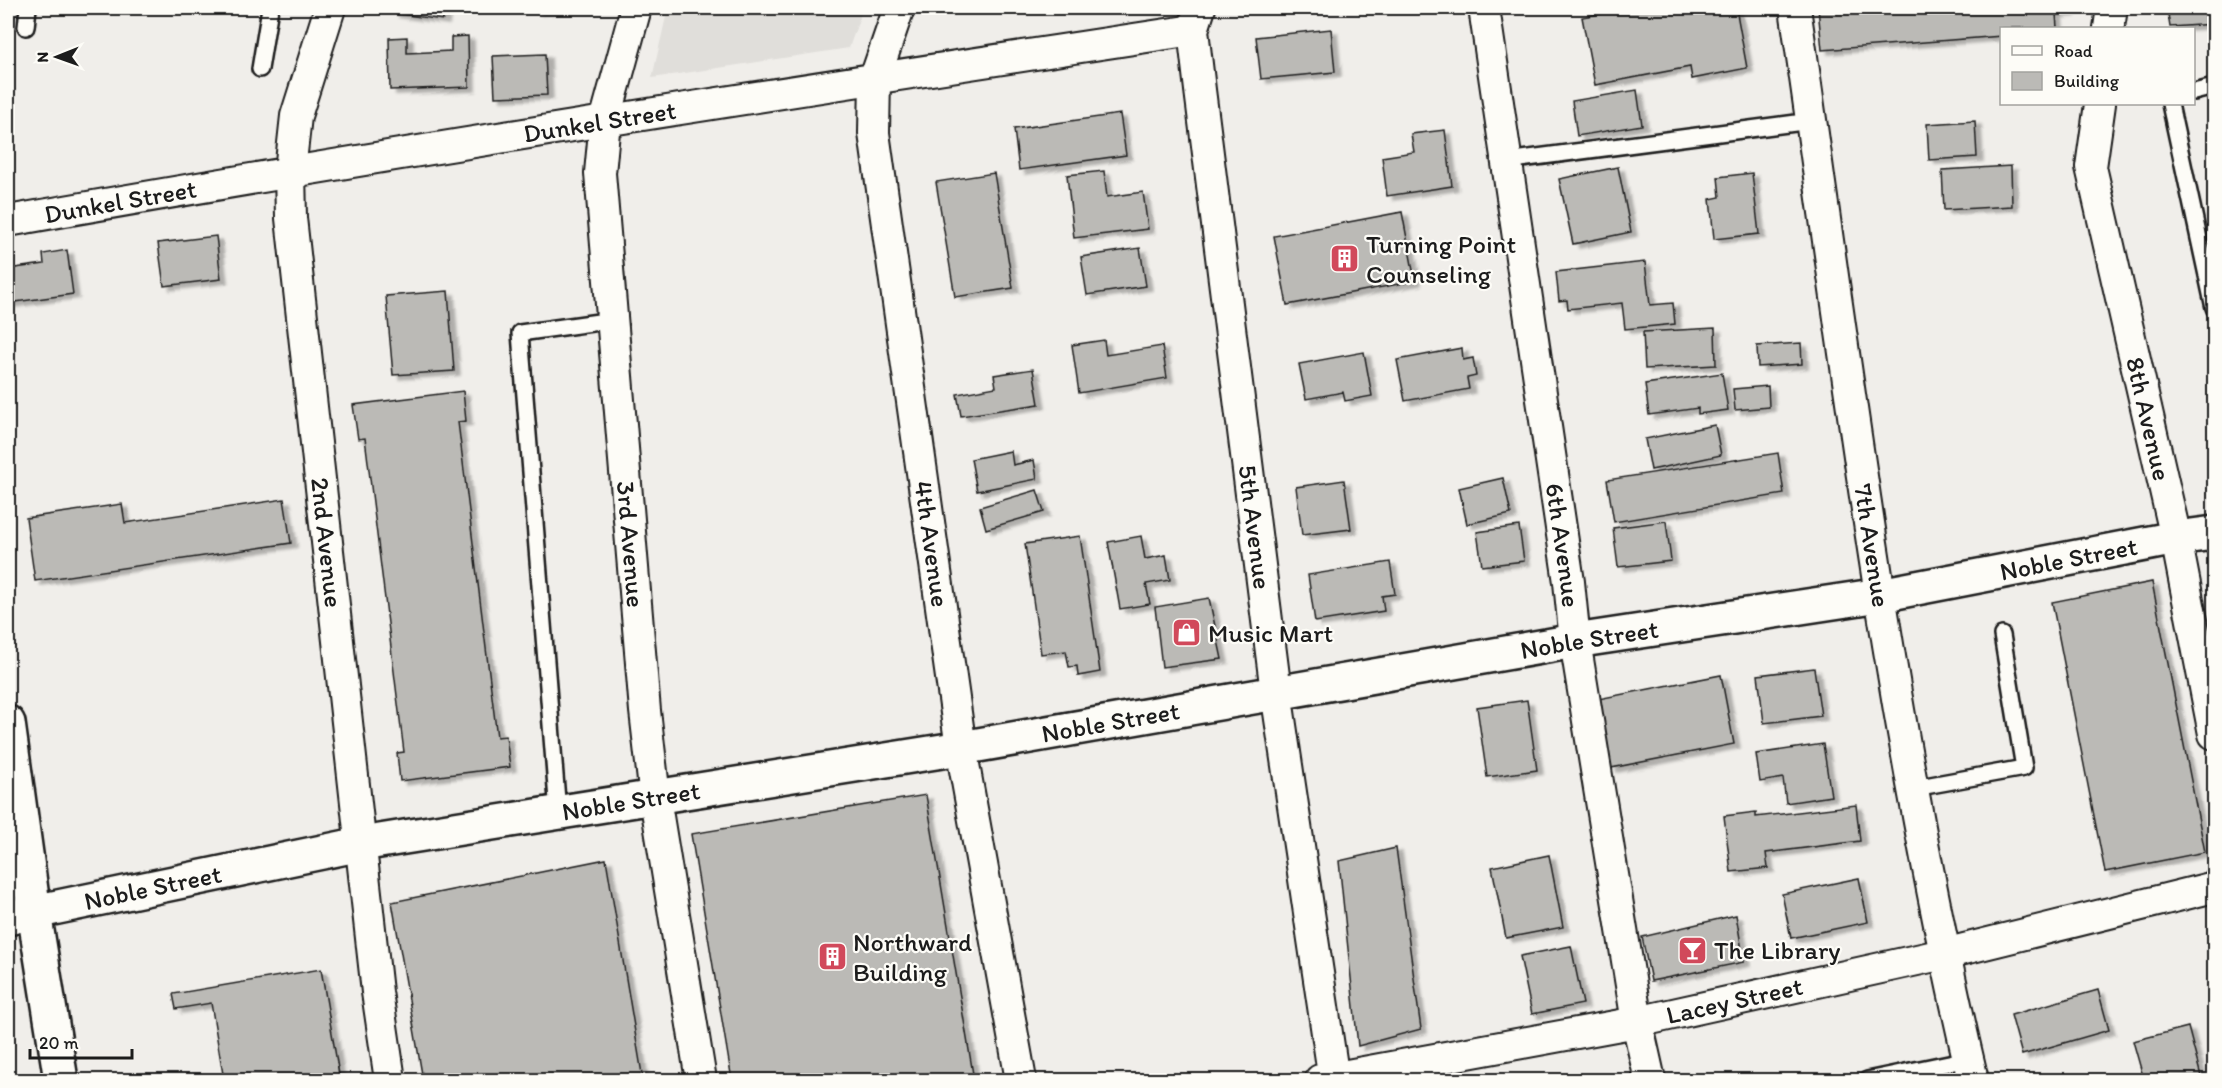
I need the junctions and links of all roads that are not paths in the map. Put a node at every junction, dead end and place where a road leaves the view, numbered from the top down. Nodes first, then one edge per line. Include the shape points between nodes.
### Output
1 (28, 8) edge
2 (270, 8) edge
3 (330, 8) edge
4 (636, 8) edge
5 (899, 8) edge
6 (1484, 8) edge
7 (1795, 8) edge
8 (2112, 8) edge
9 (1196, 19) edge
10 (26, 27) dead end
11 (2109, 27) edge
12 (260, 69) dead end
13 (875, 78) junction
14 (2214, 87) edge
15 (2195, 92) edge
16 (2100, 105) edge
17 (2170, 105) edge
18 (605, 121) junction
19 (1811, 122) junction
20 (1506, 161) junction
21 (290, 171) junction
22 (8, 221) edge
23 (2214, 308) edge
24 (613, 320) junction
25 (2214, 533) edge
26 (2176, 538) junction
27 (1880, 596) junction
28 (2002, 635) dead end
29 (1575, 641) junction
30 (1276, 692) junction
31 (8, 723) edge
32 (2214, 734) edge
33 (961, 748) junction
34 (1914, 788) junction
35 (655, 798) junction
36 (558, 813) junction
37 (360, 844) junction
38 (2214, 887) edge
39 (21, 915) edge
40 (1944, 954) junction
41 (1637, 1022) junction
42 (1970, 1070) edge
43 (1329, 1079) edge
44 (61, 1080) edge
45 (390, 1080) edge
46 (701, 1080) edge
47 (1021, 1080) edge
48 (1650, 1080) edge
49 (1867, 1080) edge

1 - 10 lane
2 - 12 lane
3 - 21 street, 2nd Avenue via 296,116
4 - 18 street, 3rd Avenue
5 - 13 street, 4th Avenue
6 - 20 street, 6th Avenue
7 - 19 street, 7th Avenue
8 - 11 street
9 - 13 street, Dunkel Street
9 - 30 street, 5th Avenue
13 - 18 street, Dunkel Street
13 - 33 street, 4th Avenue via 874,134
14 - 15 lane
16 - 26 street, 8th Avenue via 2091,166
17 - 23 lane
18 - 21 street, Dunkel Street
18 - 24 street, 3rd Avenue via 600,173
19 - 20 lane
19 - 27 street, 7th Avenue
20 - 29 street, 6th Avenue
21 - 22 street, Dunkel Street
21 - 37 street, 2nd Avenue via 292,230
24 - 35 street, 3rd Avenue
24 - 36 lane via 520,333
25 - 26 street, Noble Street
26 - 27 street, Noble Street
26 - 32 street, 8th Avenue
27 - 29 street, Noble Street
27 - 34 street, 7th Avenue
28 - 34 lane via 2024,768
29 - 30 street, Noble Street
29 - 41 street, 6th Avenue
30 - 33 street, Noble Street
30 - 43 street, 5th Avenue
31 - 39 street
33 - 35 street, Noble Street
33 - 47 street, 4th Avenue
34 - 40 street, 7th Avenue
35 - 36 street, Noble Street
35 - 46 street, 3rd Avenue
36 - 37 street, Noble Street
37 - 39 street, Noble Street
37 - 45 street, 2nd Avenue
38 - 40 street, Lacey Street
39 - 44 street
40 - 41 street, Lacey Street
40 - 42 street, 7th Avenue
41 - 43 street, Lacey Street
41 - 48 street, 6th Avenue
42 - 49 lane

